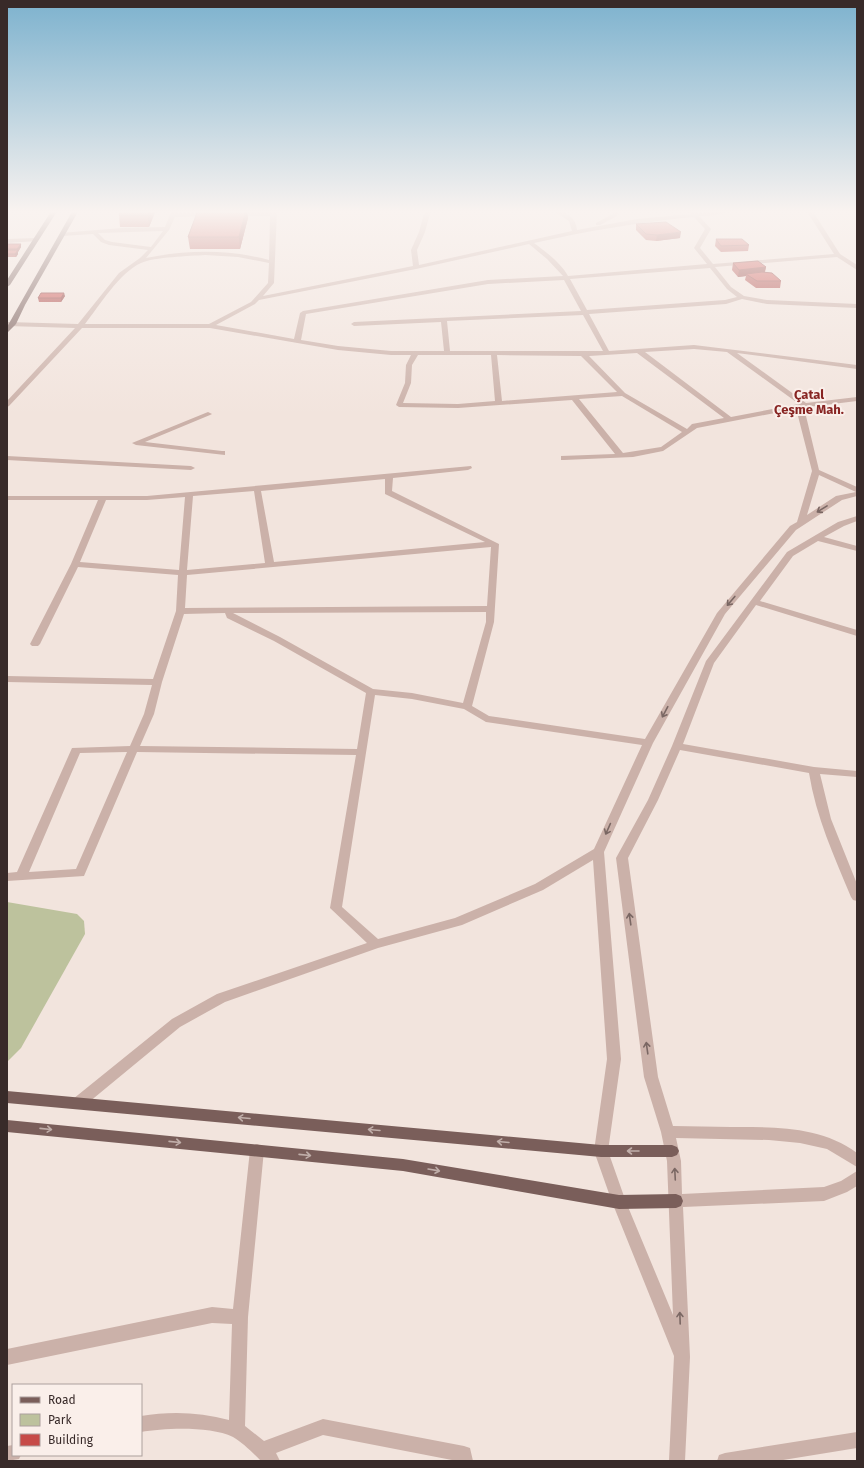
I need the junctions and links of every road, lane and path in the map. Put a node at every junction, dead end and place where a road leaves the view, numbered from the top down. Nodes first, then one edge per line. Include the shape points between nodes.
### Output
1 (566, 278) edge
2 (37, 279) edge
3 (117, 279) edge
4 (271, 279) edge
5 (360, 279) edge
6 (556, 279) edge
7 (722, 279) edge
8 (742, 297) junction
9 (256, 300) junction
10 (857, 306) edge
11 (584, 313) junction
12 (444, 319) junction
13 (354, 324) dead end
14 (80, 326) junction
15 (210, 326) junction
16 (8, 328) edge
17 (297, 342) junction
18 (639, 351) junction
19 (728, 351) junction
20 (607, 353) junction
21 (415, 354) junction
22 (447, 354) junction
23 (583, 354) junction
24 (494, 355) junction
25 (857, 367) edge
26 (623, 394) junction
27 (574, 398) junction
28 (857, 399) edge
29 (499, 403) junction
30 (7, 405) edge
31 (805, 405) junction
32 (208, 414) dead end
33 (729, 420) junction
34 (687, 432) junction
35 (222, 453) dead end
36 (621, 456) junction
37 (7, 458) edge
38 (564, 458) dead end
39 (192, 468) dead end
40 (468, 468) dead end
41 (816, 471) junction
42 (388, 477) junction
43 (257, 489) junction
44 (857, 490) edge
45 (189, 494) junction
46 (857, 494) edge
47 (7, 498) edge
48 (103, 498) junction
49 (857, 518) edge
50 (801, 522) junction
51 (818, 538) junction
52 (495, 544) junction
53 (857, 549) edge
54 (75, 564) junction
55 (270, 565) junction
56 (183, 573) junction
57 (755, 602) junction
58 (490, 609) junction
59 (180, 611) junction
60 (228, 611) junction
61 (857, 633) edge
62 (35, 644) dead end
63 (7, 679) edge
64 (157, 682) junction
65 (371, 692) junction
66 (467, 707) junction
67 (648, 743) junction
68 (677, 746) junction
69 (134, 749) junction
70 (361, 752) junction
71 (814, 770) junction
72 (857, 774) edge
73 (598, 852) junction
74 (21, 876) junction
75 (7, 877) edge
76 (857, 897) edge
77 (376, 944) junction
78 (7, 1097) edge
79 (78, 1103) junction
80 (7, 1126) edge
81 (668, 1132) junction
82 (257, 1150) junction
83 (601, 1151) junction
84 (672, 1151) junction
85 (857, 1161) edge
86 (857, 1177) edge
87 (676, 1201) junction
88 (619, 1202) junction
89 (240, 1317) junction
90 (7, 1357) edge
91 (682, 1357) junction
92 (142, 1424) edge
93 (236, 1430) junction
94 (857, 1440) edge
95 (267, 1455) edge
96 (465, 1461) edge
97 (677, 1461) edge
98 (725, 1461) edge

1 - 11 street
2 - 16 main road
3 - 14 street
4 - 9 street via 271,283
5 - 9 street
6 - 17 street via 488,282 303,313
7 - 8 street via 729,288
8 - 10 street via 767,302
8 - 11 street via 719,302
9 - 15 street
11 - 12 street
11 - 20 street
12 - 13 street
12 - 22 street
14 - 15 street
14 - 16 street
14 - 30 street
15 - 17 street
17 - 21 street via 391,354
18 - 19 street via 694,347
18 - 20 street
18 - 33 street
19 - 25 street
19 - 31 street
20 - 23 street
21 - 22 street
21 - 29 street via 409,365 408,384 399,405 458,406
22 - 24 street
23 - 24 street
23 - 26 street
24 - 29 street
26 - 27 street
26 - 34 street
27 - 29 street
27 - 36 street
28 - 31 street
31 - 33 street
31 - 41 street via 802,416
32 - 35 street via 136,443
33 - 34 street via 695,426
34 - 36 street via 663,449
36 - 38 street
37 - 39 street
40 - 42 street
41 - 44 street
41 - 50 street
42 - 43 street
42 - 52 street via 388,492
43 - 45 street
43 - 55 street
45 - 48 street via 147,498
45 - 56 street
46 -> 50 street via 839,498
47 - 48 street
48 - 54 street
49 - 51 street
50 -> 67 street via 793,528 721,613
51 - 53 street
51 - 57 street via 790,554
52 - 55 street
52 - 58 street
54 - 56 street
54 - 62 street
55 - 56 street
56 - 59 street
57 - 61 street
57 - 68 street via 709,663
58 - 60 street
58 - 66 street via 490,622
59 - 60 street
59 - 64 street
60 - 65 street via 230,616 277,639
63 - 64 street
64 - 69 street via 149,714
65 - 66 street via 412,696
65 - 70 street
66 - 67 street via 486,719
67 -> 73 street
68 - 71 street
81 -> 68 street via 651,1077 622,858 653,800
69 - 70 street
69 - 74 street via 80,873
69 - 74 street via 76,750
70 - 77 street via 336,908
71 - 72 street
71 - 76 street via 816,789 826,823
73 - 77 street via 539,887 464,919
73 - 83 street via 614,1059
74 - 75 street
77 - 79 street via 221,998 176,1023
78 - 79 main road
83 -> 79 main road
80 -> 82 main road
81 - 84 street
81 - 85 street via 794,1135 824,1142 847,1152
82 -> 88 main road via 403,1164
82 - 89 street
84 -> 83 main road
83 - 88 street
87 -> 84 street
86 - 87 street via 842,1187 824,1194
87 - 88 main road
91 -> 87 street
88 - 91 street
89 - 90 street via 212,1315
89 - 93 street
91 - 97 street
92 - 93 street via 186,1420 212,1422
93 - 95 street
94 - 98 street
95 - 96 street via 323,1427 464,1454

